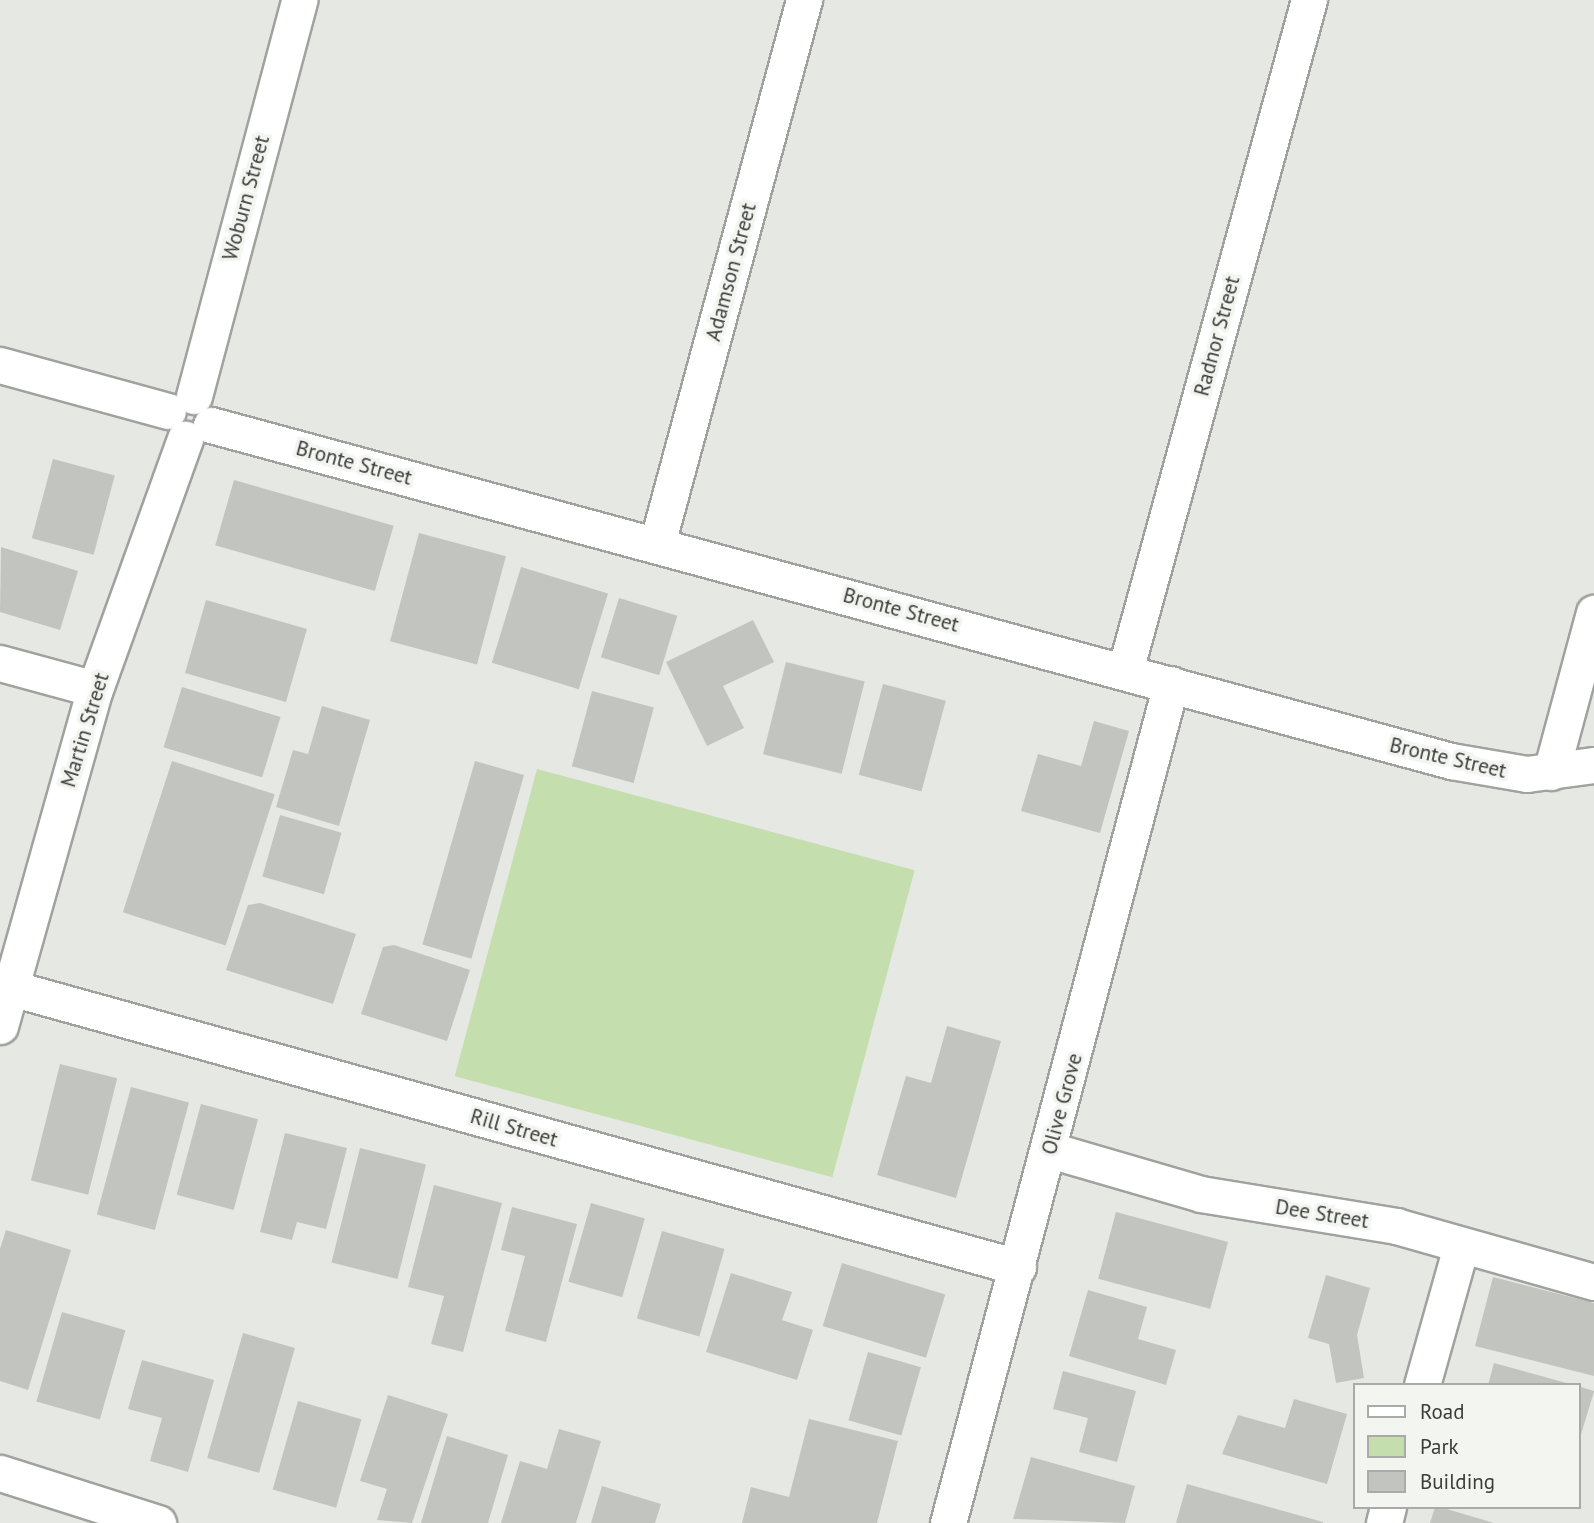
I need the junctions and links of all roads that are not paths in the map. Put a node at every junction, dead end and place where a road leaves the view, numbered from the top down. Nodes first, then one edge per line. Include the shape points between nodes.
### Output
1 (299, 0) edge
2 (804, 0) edge
3 (1309, 0) edge
4 (0, 365) edge
5 (189, 418) junction
6 (657, 544) junction
7 (1594, 613) edge
8 (0, 663) edge
9 (1125, 671) junction
10 (1171, 684) junction
11 (95, 689) junction
12 (1594, 765) edge
13 (1551, 772) junction
14 (11, 988) junction
15 (0, 1026) edge
16 (1050, 1150) junction
17 (1461, 1246) junction
18 (1018, 1267) junction
19 (1594, 1282) edge
20 (1423, 1383) edge
21 (0, 1473) edge
22 (158, 1523) edge
23 (948, 1523) edge

1 - 5 street, Woburn Street
2 - 6 street, Adamson Street
3 - 9 street, Radnor Street
4 - 5 street, Bronte Street
5 - 6 street, Bronte Street
5 - 11 street, Martin Street
6 - 9 street, Bronte Street
7 - 13 street
8 - 11 street
9 - 10 street, Bronte Street
10 - 13 street, Bronte Street via 1484,769
10 - 16 street, Olive Grove
11 - 14 street, Martin Street
12 - 13 street, Bronte Street
14 - 15 street, Martin Street
14 - 18 street, Rill Street
16 - 17 street, Dee Street via 1201,1194 1396,1226
16 - 18 street, Olive Grove
17 - 19 street, Dee Street
17 - 20 street
18 - 23 street, Olive Grove
21 - 22 street

